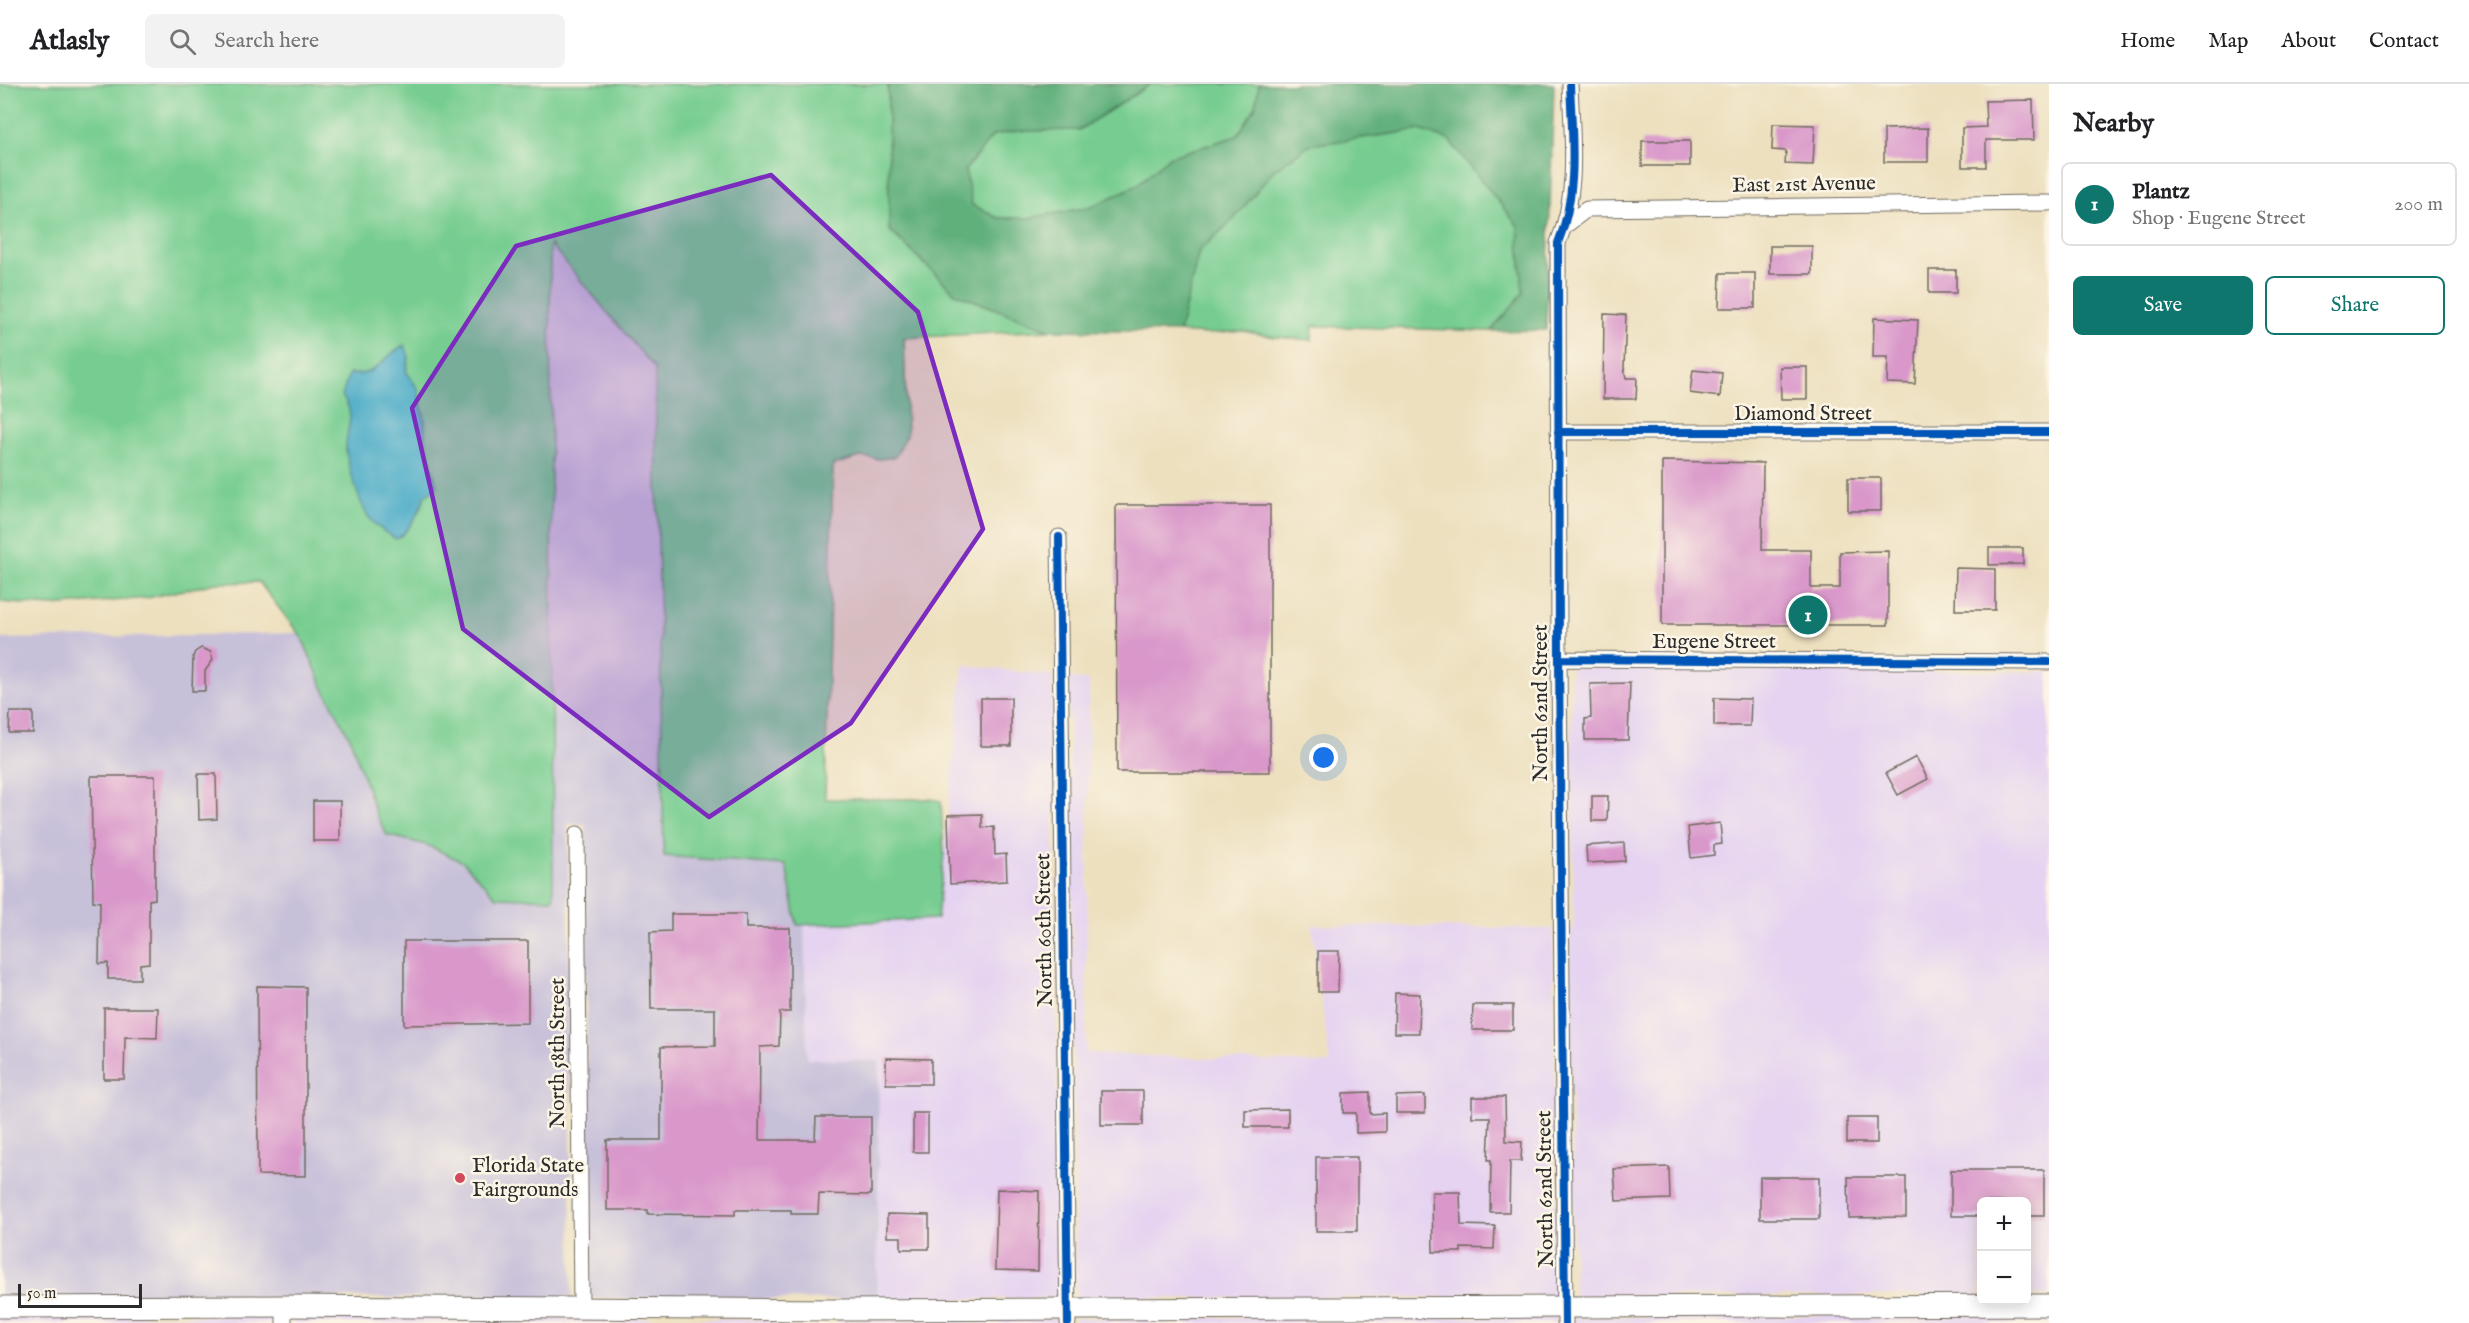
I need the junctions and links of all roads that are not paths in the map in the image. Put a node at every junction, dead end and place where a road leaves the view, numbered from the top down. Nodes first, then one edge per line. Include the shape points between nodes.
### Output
1 (1570, 84) edge
2 (2049, 203) edge
3 (1565, 226) junction
4 (1558, 432) junction
5 (2049, 432) edge
6 (1059, 537) dead end
7 (1558, 659) junction
8 (2049, 662) edge
9 (577, 834) dead end
10 (2049, 1305) edge
11 (0, 1307) edge
12 (581, 1308) junction
13 (284, 1314) edge
14 (1068, 1315) edge
15 (1565, 1315) edge
16 (828, 1317) edge

1 - 3 street, North 62nd Street via 1574,171
2 - 3 street, East 21st Avenue via 1587,209
3 - 4 street, North 62nd Street via 1558,243
4 - 5 street, Diamond Street
4 - 7 street, North 62nd Street
6 - 14 street, North 60th Street
7 - 8 street, Eugene Street
7 - 15 street, North 62nd Street
9 - 12 street, North 58th Street
10 - 15 main road
11 - 13 main road
12 - 13 main road
12 - 16 main road
14 - 15 main road
14 - 16 main road

